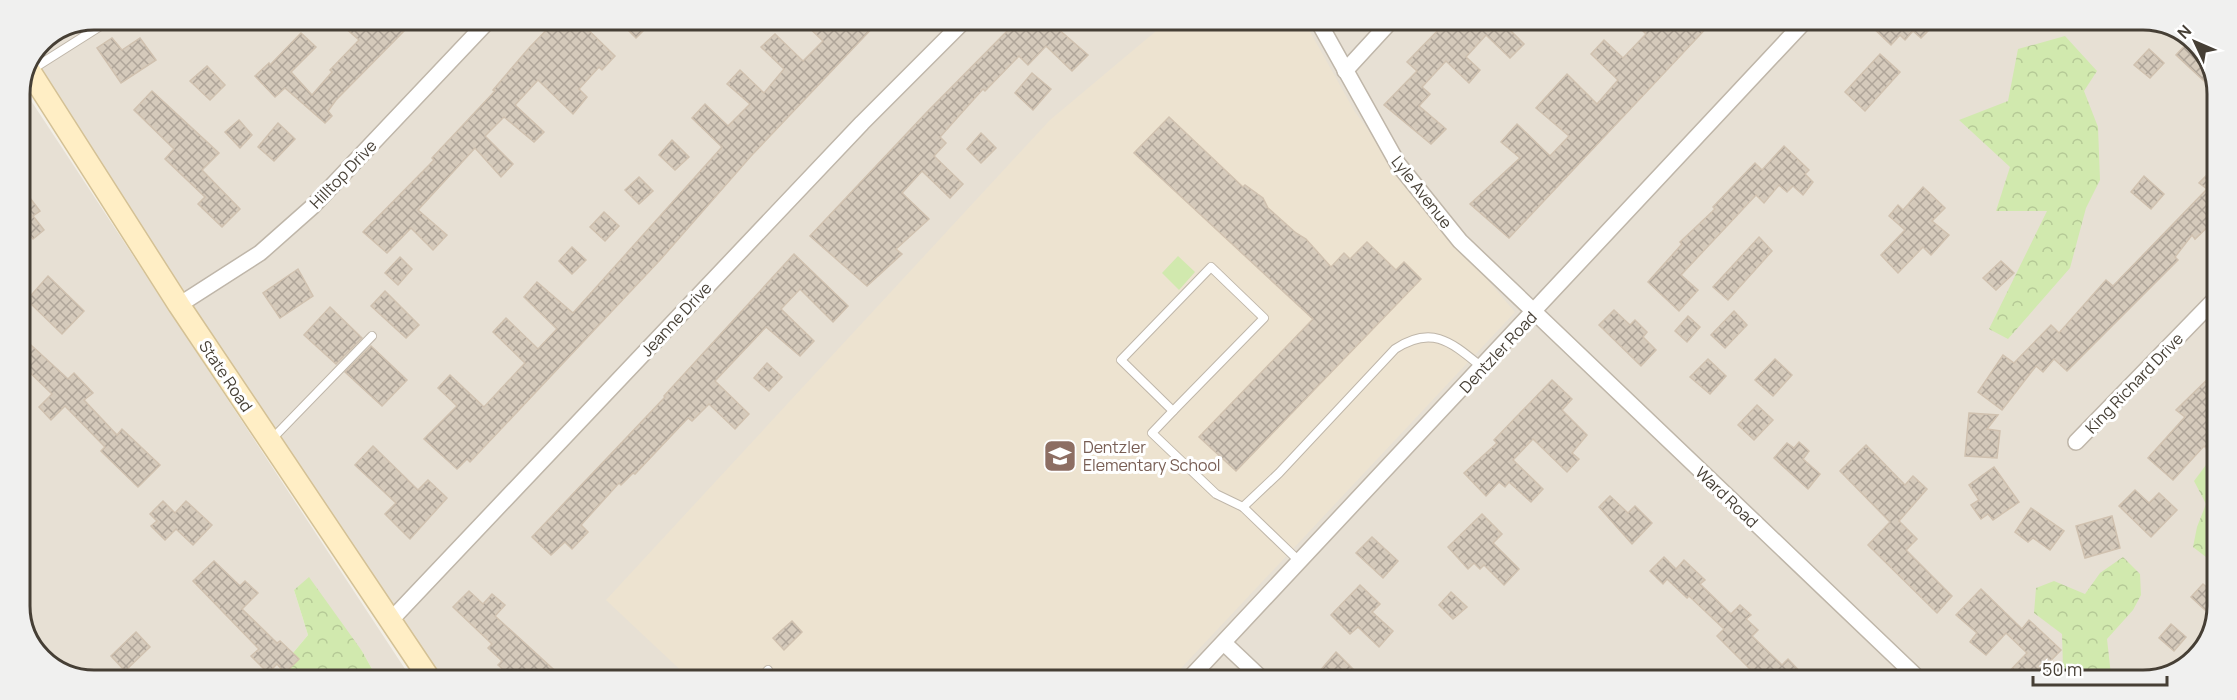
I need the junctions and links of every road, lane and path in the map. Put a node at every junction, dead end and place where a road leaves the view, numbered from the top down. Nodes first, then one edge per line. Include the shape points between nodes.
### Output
1 (94, 30) edge
2 (480, 30) edge
3 (955, 30) edge
4 (1323, 30) edge
5 (1383, 30) edge
6 (1797, 30) edge
7 (37, 65) edge
8 (1345, 71) junction
9 (33, 75) edge
10 (178, 305) junction
11 (2207, 307) edge
12 (1534, 313) junction
13 (372, 336) dead end
14 (1483, 368) junction
15 (1173, 411) junction
16 (270, 441) junction
17 (2076, 442) dead end
18 (1244, 507) junction
19 (1300, 562) junction
20 (391, 620) junction
21 (1224, 643) junction
22 (424, 670) edge
23 (1198, 670) edge
24 (1252, 670) edge
25 (1909, 670) edge

1 - 7 lane
2 - 10 street, Hilltop Drive via 312,207 260,253
3 - 20 street, Jeanne Drive
4 - 8 street, Lyle Avenue
5 - 8 street
6 - 12 street, Dentzler Road
8 - 12 street, Lyle Avenue via 1398,165 1460,241
9 - 10 main road, State Road
10 - 16 main road, State Road
11 - 17 street, King Richard Drive
12 - 14 street, Dentzler Road
12 - 25 street, Ward Road
13 - 16 lane
14 - 18 lane via 1447,342 1430,335 1411,339 1395,349
14 - 19 street, Dentzler Road
15 - 15 lane via 1264,318 1211,267 1120,360
15 - 18 lane via 1152,434 1216,494
16 - 20 main road, State Road
18 - 19 lane
19 - 21 street, Dentzler Road
20 - 22 main road, State Road
21 - 23 street, Dentzler Road
21 - 24 street

